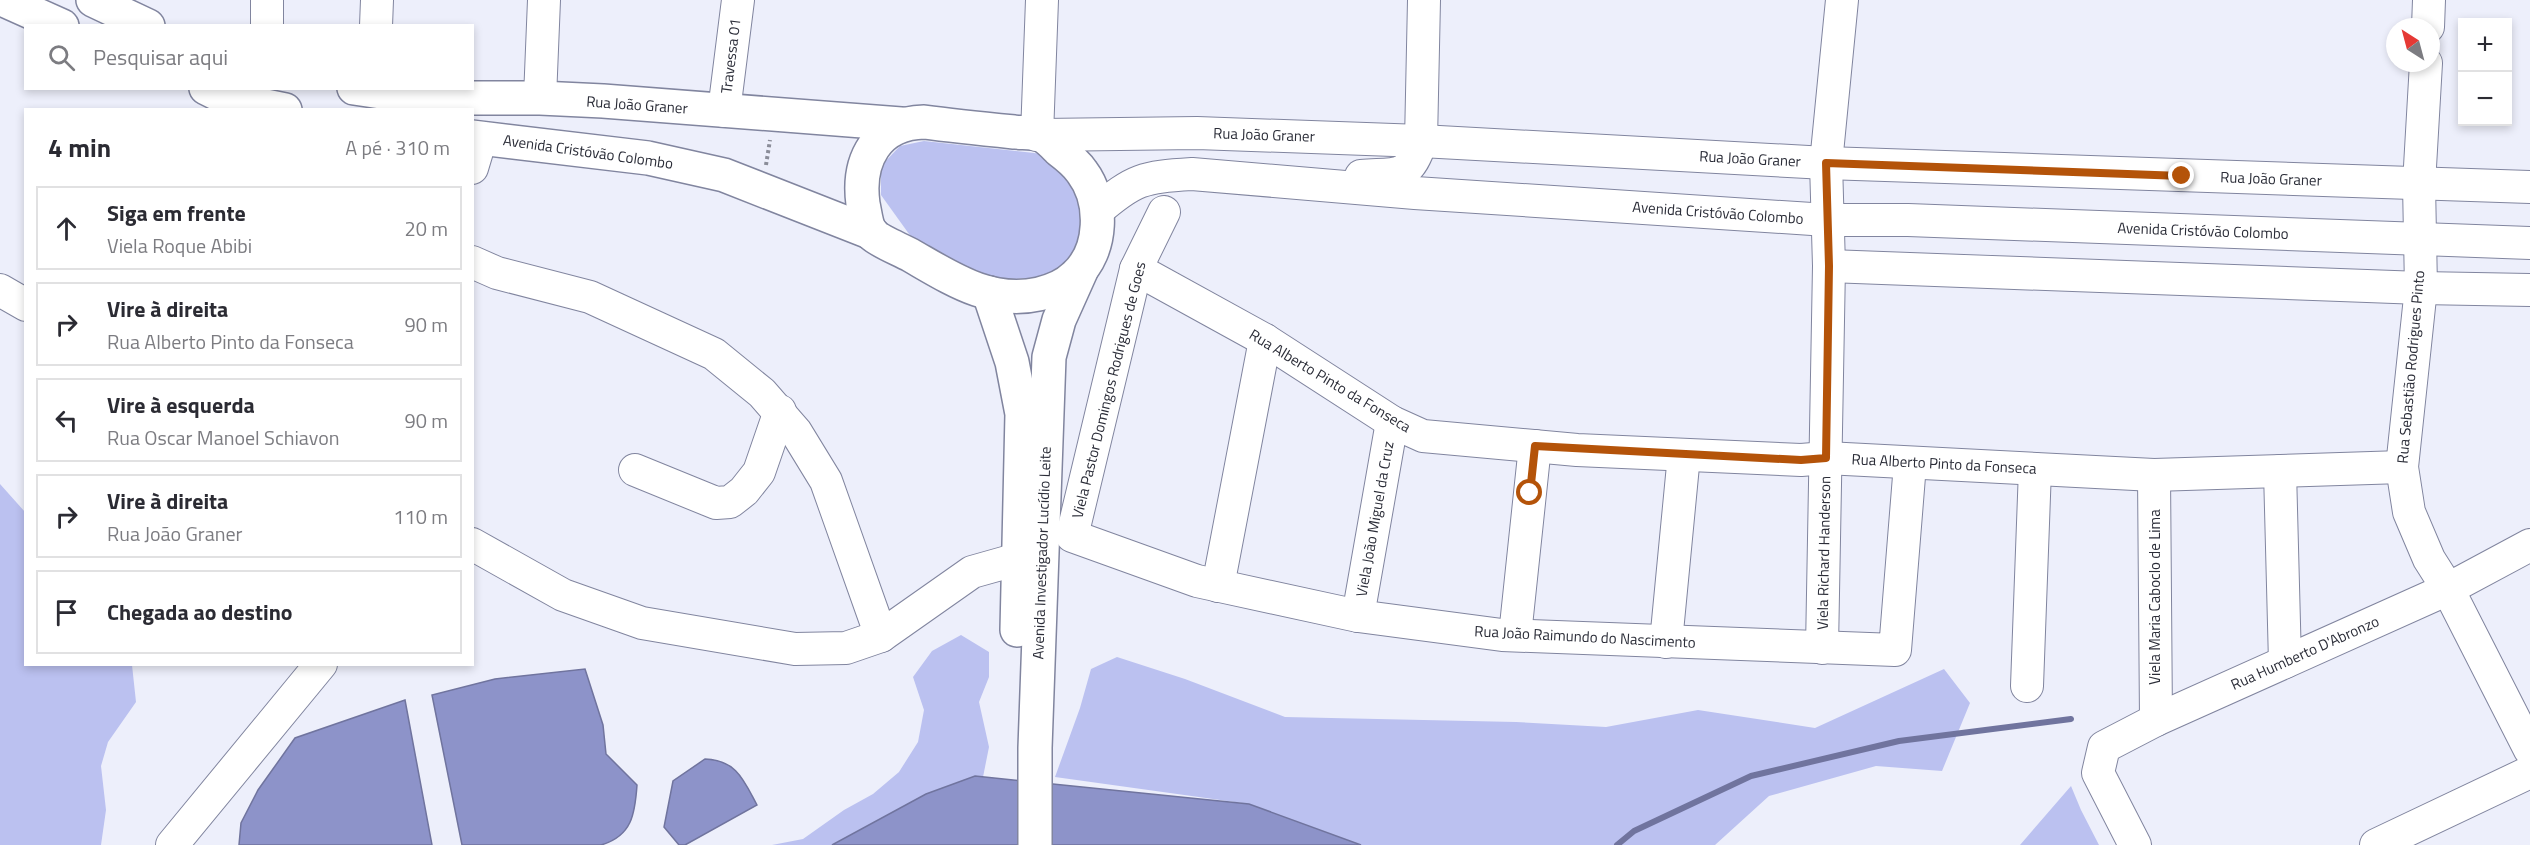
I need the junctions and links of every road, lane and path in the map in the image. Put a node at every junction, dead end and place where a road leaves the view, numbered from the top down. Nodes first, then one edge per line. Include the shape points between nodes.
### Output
1 (3, 0) edge
2 (93, 0) edge
3 (267, 0) edge
4 (377, 0) edge
5 (544, 0) edge
6 (738, 0) edge
7 (1042, 0) edge
8 (1424, 0) edge
9 (1842, 0) edge
10 (2429, 0) edge
11 (2428, 18) edge
12 (57, 24) edge
13 (144, 24) edge
14 (267, 24) edge
15 (376, 24) edge
16 (2426, 72) edge
17 (367, 90) edge
18 (218, 98) edge
19 (540, 98) junction
20 (274, 108) edge
21 (724, 111) junction
22 (774, 114) junction
23 (901, 124) junction
24 (1040, 135) junction
25 (1421, 141) junction
26 (475, 148) edge
27 (1826, 163) junction
28 (2420, 184) junction
29 (1316, 185) junction
30 (2530, 187) edge
31 (763, 189) junction
32 (1096, 211) junction
33 (1164, 212) dead end
34 (1827, 220) junction
35 (872, 233) junction
36 (2420, 239) junction
37 (2530, 243) edge
38 (474, 263) edge
39 (1829, 266) junction
40 (1083, 268) junction
41 (1136, 269) junction
42 (2421, 288) junction
43 (0, 290) edge
44 (2530, 290) edge
45 (989, 293) junction
46 (24, 304) edge
47 (1265, 340) junction
48 (780, 411) junction
49 (1392, 422) junction
50 (1535, 446) junction
51 (1684, 455) junction
52 (1826, 458) junction
53 (1910, 464) junction
54 (2402, 467) junction
55 (2035, 469) junction
56 (635, 470) dead end
57 (2280, 471) junction
58 (2154, 475) junction
59 (1072, 536) joint
60 (474, 545) edge
61 (2530, 545) edge
62 (1018, 559) junction
63 (1218, 586) junction
64 (2448, 589) junction
65 (1358, 616) junction
66 (1515, 635) junction
67 (880, 636) junction
68 (1666, 642) junction
69 (1822, 648) junction
70 (2285, 662) junction
71 (319, 666) edge
72 (2028, 686) dead end
73 (2156, 720) junction
74 (1025, 746) junction
75 (2530, 750) edge
76 (2530, 772) edge
77 (172, 845) edge
78 (1014, 845) edge
79 (1035, 845) edge
80 (2135, 845) edge
81 (2376, 845) edge

1 - 12 main road
2 - 13 main road
3 - 14 street
4 - 15 street
5 - 19 street
6 - 21 street, Travessa 01
7 - 24 street
8 - 25 street
9 - 27 street, Viela Richard Handerson
10 - 11 street
16 - 28 street, Rua Sebastião Rodrigues Pinto
17 - 19 main road, Rua João Graner via 421,98
18 - 20 main road
19 - 21 main road, Rua João Graner
21 - 22 main road, Rua João Graner
22 - 23 main road, Rua João Graner
22 - 31 path
23 - 24 main road via 924,122
23 - 35 main road via 880,138 863,168 865,216
24 - 25 street, Rua João Graner via 1197,133
24 - 32 main road via 1082,171
25 - 27 street, Rua João Graner
25 - 29 street via 1415,162 1408,169
26 - 31 main road, Avenida Cristóvão Colombo via 648,158
27 - 28 street, Rua João Graner
27 - 34 street, Viela Richard Handerson
28 - 30 street, Rua João Graner
28 - 36 street, Rua Sebastião Rodrigues Pinto
29 - 32 street, Avenida Cristóvão Colombo via 1192,174 1161,176 1122,189
29 - 34 street, Avenida Cristóvão Colombo
31 - 35 main road, Avenida Cristóvão Colombo
32 - 40 main road via 1097,231
33 - 41 street, Viela Pastor Domingos Rodrigues de Goes
34 - 36 street, Avenida Cristóvão Colombo
34 - 39 street, Viela Richard Handerson
35 - 45 main road via 962,285
36 - 37 street, Avenida Cristóvão Colombo
36 - 42 street, Rua Sebastião Rodrigues Pinto
38 - 48 street via 497,273 590,297 714,354
39 - 42 street
39 - 52 street, Viela Richard Handerson
40 - 45 main road via 1043,293 1013,298
40 - 74 main road, Avenida Investigador Lucídio Leite via 1059,320 1049,357
41 - 47 street, Rua Alberto Pinto da Fonseca
41 - 59 street, Viela Pastor Domingos Rodrigues de Goes
42 - 44 street
42 - 54 street, Rua Sebastião Rodrigues Pinto
43 - 46 street
45 - 62 main road, Avenida Investigador Lucídio Leite via 1012,362 1022,414
47 - 49 street, Rua Alberto Pinto da Fonseca
47 - 63 street
48 - 56 street via 759,472 730,502 716,503
48 - 67 street via 826,481
49 - 50 street, Rua Alberto Pinto da Fonseca via 1423,436
49 - 65 street, Viela João Miguel da Cruz
50 - 51 street, Rua Alberto Pinto da Fonseca
50 - 66 street
51 - 52 street, Rua Alberto Pinto da Fonseca
51 - 68 street
52 - 53 street, Rua Alberto Pinto da Fonseca
52 - 69 street, Viela Richard Handerson
53 - 55 street, Rua Alberto Pinto da Fonseca
53 - 69 street, Rua João Raimundo do Nascimento via 1895,650
54 - 57 street, Rua Alberto Pinto da Fonseca
54 - 64 street, Rua Sebastião Rodrigues Pinto via 2409,512
55 - 58 street, Rua Alberto Pinto da Fonseca
55 - 72 street
57 - 58 street, Rua Alberto Pinto da Fonseca
57 - 70 street
58 - 73 street, Viela Maria Caboclo de Lima
59 - 63 street, Rua João Raimundo do Nascimento
60 - 67 street via 563,595 642,623 795,648 846,648
61 - 64 street, Rua Humberto D'Abronzo
62 - 67 street via 972,572
62 - 74 main road, Avenida Investigador Lucídio Leite
63 - 65 street, Rua João Raimundo do Nascimento
64 - 70 street, Rua Humberto D'Abronzo
64 - 75 street, Rua Sebastião Rodrigues Pinto
65 - 66 street, Rua João Raimundo do Nascimento
66 - 68 street, Rua João Raimundo do Nascimento
68 - 69 street, Rua João Raimundo do Nascimento
70 - 73 street, Rua Humberto D'Abronzo
71 - 77 street
73 - 80 street, Rua Humberto D'Abronzo via 2104,747 2098,773
74 - 78 main road, Avenida Investigador Lucídio Leite
74 - 79 main road, Avenida Investigador Lucídio Leite
76 - 81 street

